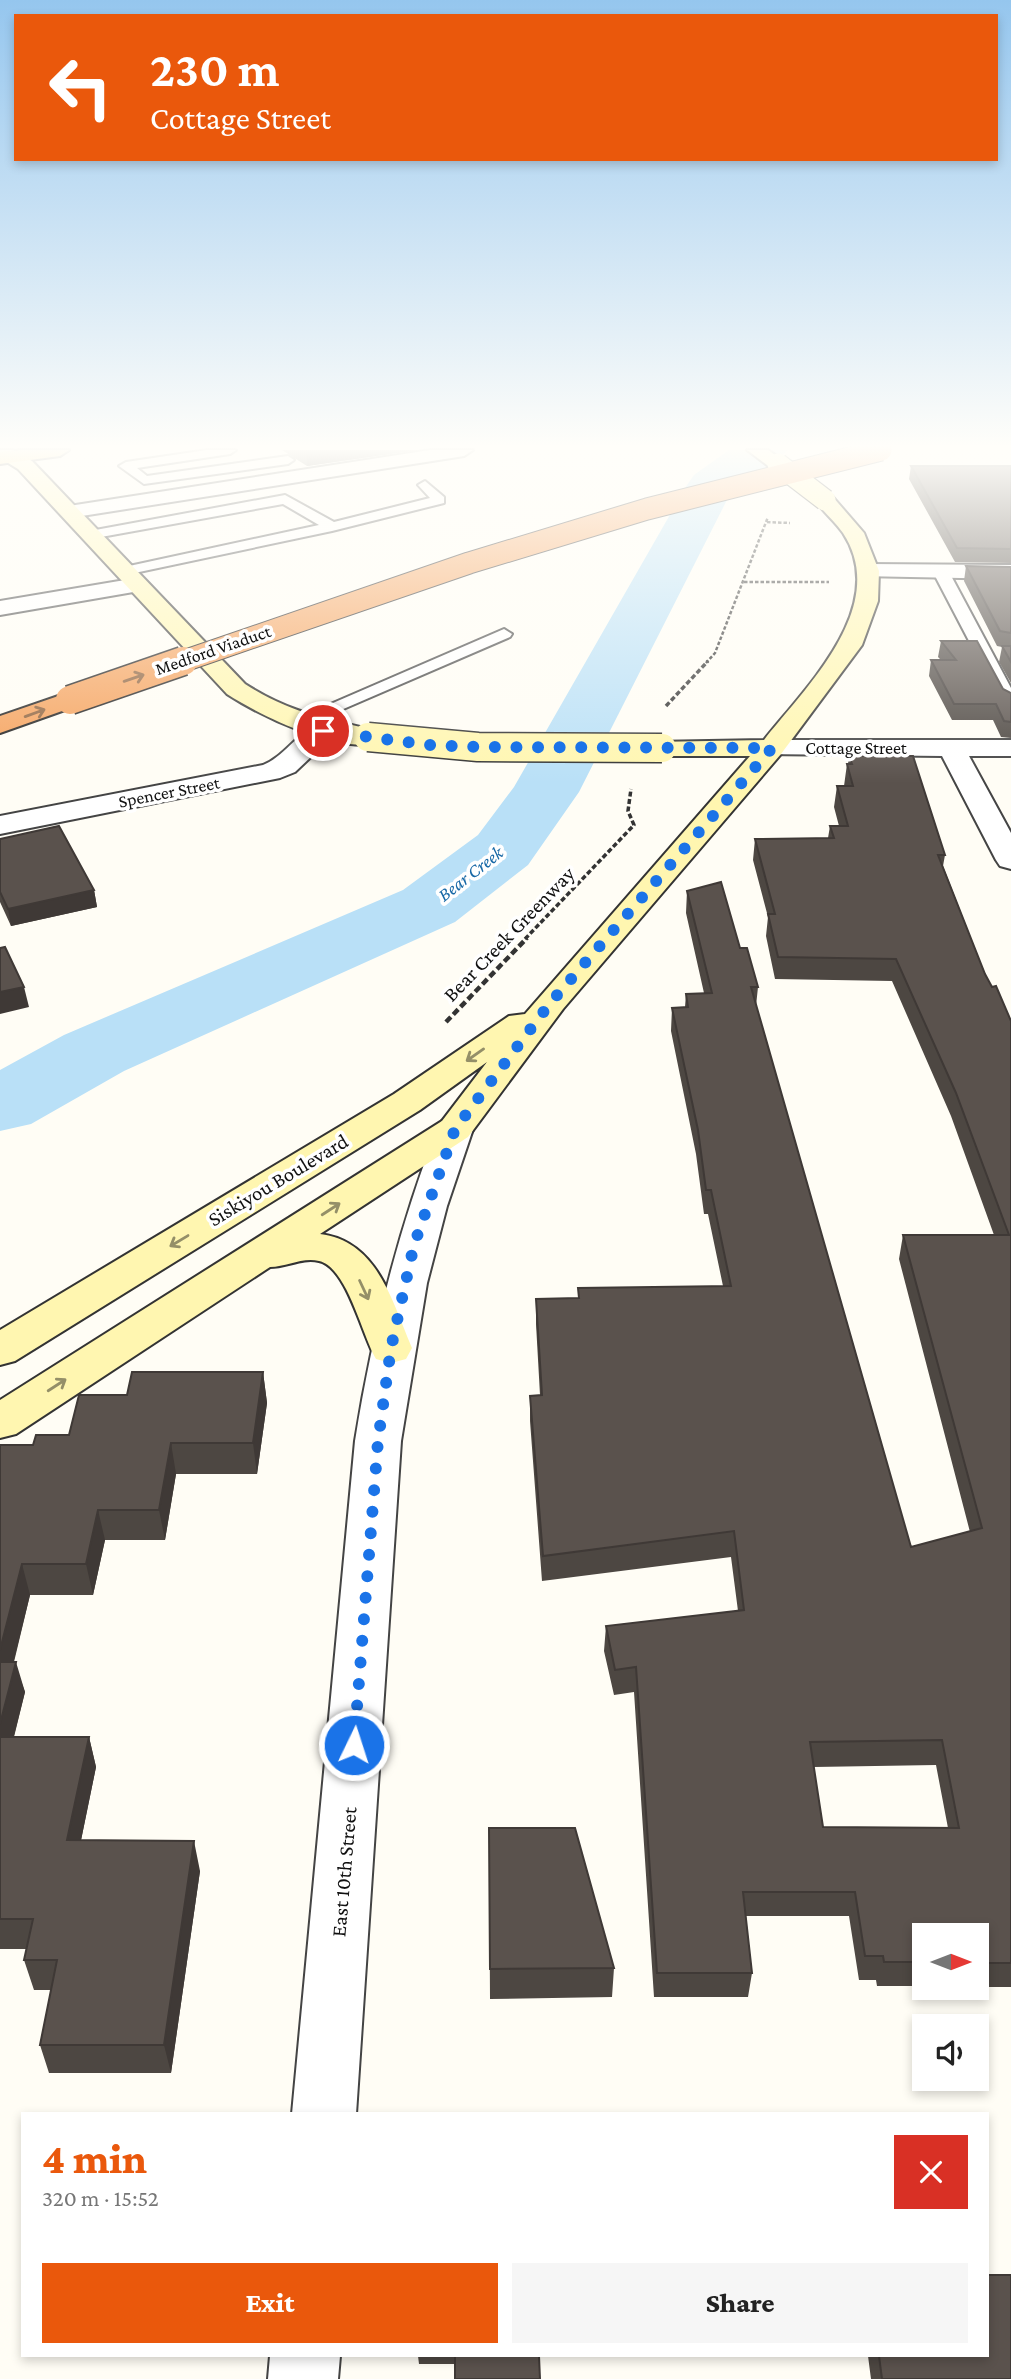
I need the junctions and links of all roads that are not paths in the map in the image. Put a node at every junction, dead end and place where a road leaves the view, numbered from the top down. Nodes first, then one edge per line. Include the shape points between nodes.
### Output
1 (115, 561) edge
2 (198, 561) edge
3 (413, 561) edge
4 (476, 561) edge
5 (864, 561) edge
6 (868, 571) junction
7 (941, 572) junction
8 (1011, 572) edge
9 (131, 578) junction
10 (283, 604) dead end
11 (0, 608) edge
12 (207, 630) dead end
13 (504, 634) dead end
14 (159, 646) dead end
15 (44, 685) dead end
16 (0, 701) edge
17 (1011, 704) edge
18 (0, 725) edge
19 (311, 726) junction
20 (772, 748) junction
21 (951, 748) junction
22 (1011, 748) edge
23 (0, 825) edge
24 (1011, 860) edge
25 (551, 1002) junction
26 (455, 1129) junction
27 (248, 1263) junction
28 (391, 1348) junction
29 (0, 1350) edge
30 (0, 1422) edge
31 (324, 2112) edge
32 (305, 2357) edge
33 (303, 2379) edge

1 - 9 street, Cottage Street
2 - 9 lane
3 - 10 highway, Medford Viaduct
18 -> 4 highway, Medford Viaduct, bridge
5 - 6 street, East 10th Street, bridge
6 - 7 street
6 - 20 street, East 10th Street via 867,601 855,640
7 - 8 street
7 - 17 lane via 990,654
9 - 11 street
9 - 19 street, Cottage Street via 236,689 275,713
12 - 14 highway, Medford Viaduct
13 - 19 lane
15 - 16 highway
19 - 20 street, Cottage Street, bridge via 369,737 478,747
19 - 23 street, Spencer Street via 285,766 270,772
20 - 21 street, Cottage Street
20 - 25 street, East 10th Street
21 - 22 street, Cottage Street
21 - 24 street
25 - 26 street, East 10th Street
25 -> 29 street, Siskiyou Boulevard via 408,1102
27 -> 26 street
26 - 28 street, East 10th Street via 414,1245
27 -> 28 street via 290,1248 319,1245 340,1251 352,1263
30 -> 27 street
28 - 31 street, East 10th Street via 378,1441
32 - 33 street

